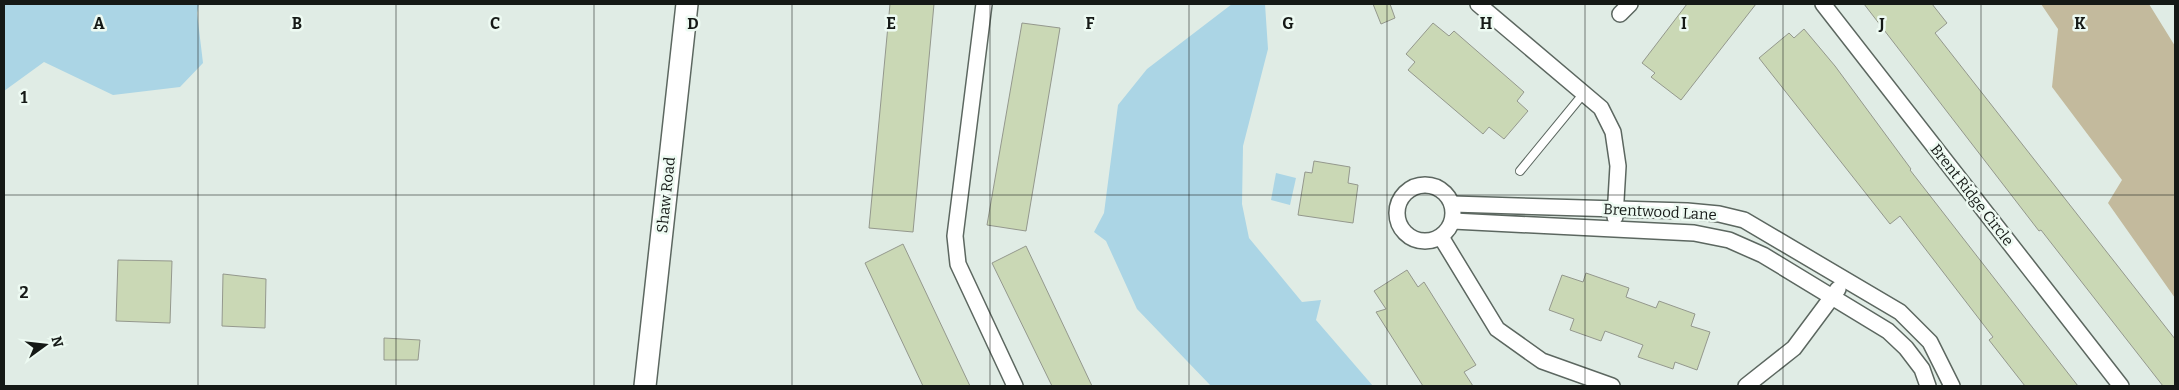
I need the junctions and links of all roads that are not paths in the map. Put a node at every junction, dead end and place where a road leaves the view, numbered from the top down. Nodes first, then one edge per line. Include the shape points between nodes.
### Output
1 (687, 4) edge
2 (984, 4) edge
3 (1478, 4) edge
4 (1823, 4) edge
5 (1584, 93) junction
6 (1520, 171) dead end
7 (1452, 204) junction
8 (1616, 209) junction
9 (1453, 221) junction
10 (1614, 228) junction
11 (1441, 237) junction
12 (1844, 279) junction
13 (1834, 297) junction
14 (645, 386) edge
15 (1015, 386) edge
16 (1612, 386) edge
17 (1746, 386) edge
18 (1928, 386) edge
19 (1952, 386) edge
20 (2121, 386) edge

1 - 14 main road, Shaw Road
2 - 15 street via 955,236 958,264
3 - 5 street
4 - 20 street, Brent Ridge Circle
5 - 6 lane
5 - 8 street via 1601,108 1613,132 1618,166
7 - 8 street, Brentwood Lane
7 - 9 street
7 - 11 street via 1440,188 1421,184 1400,199 1397,216 1400,226 1410,237 1422,242
8 - 10 street
8 - 12 street, Brentwood Lane via 1687,211 1744,220
9 - 10 street, Brentwood Lane
9 - 11 street
10 - 13 street, Brentwood Lane via 1694,233 1729,240 1763,255
11 - 16 street via 1497,329 1542,362
12 - 13 street
12 - 19 street, Brentwood Lane via 1900,312 1930,342
13 - 17 street via 1794,348
13 - 18 street, Brentwood Lane via 1894,336 1922,370

